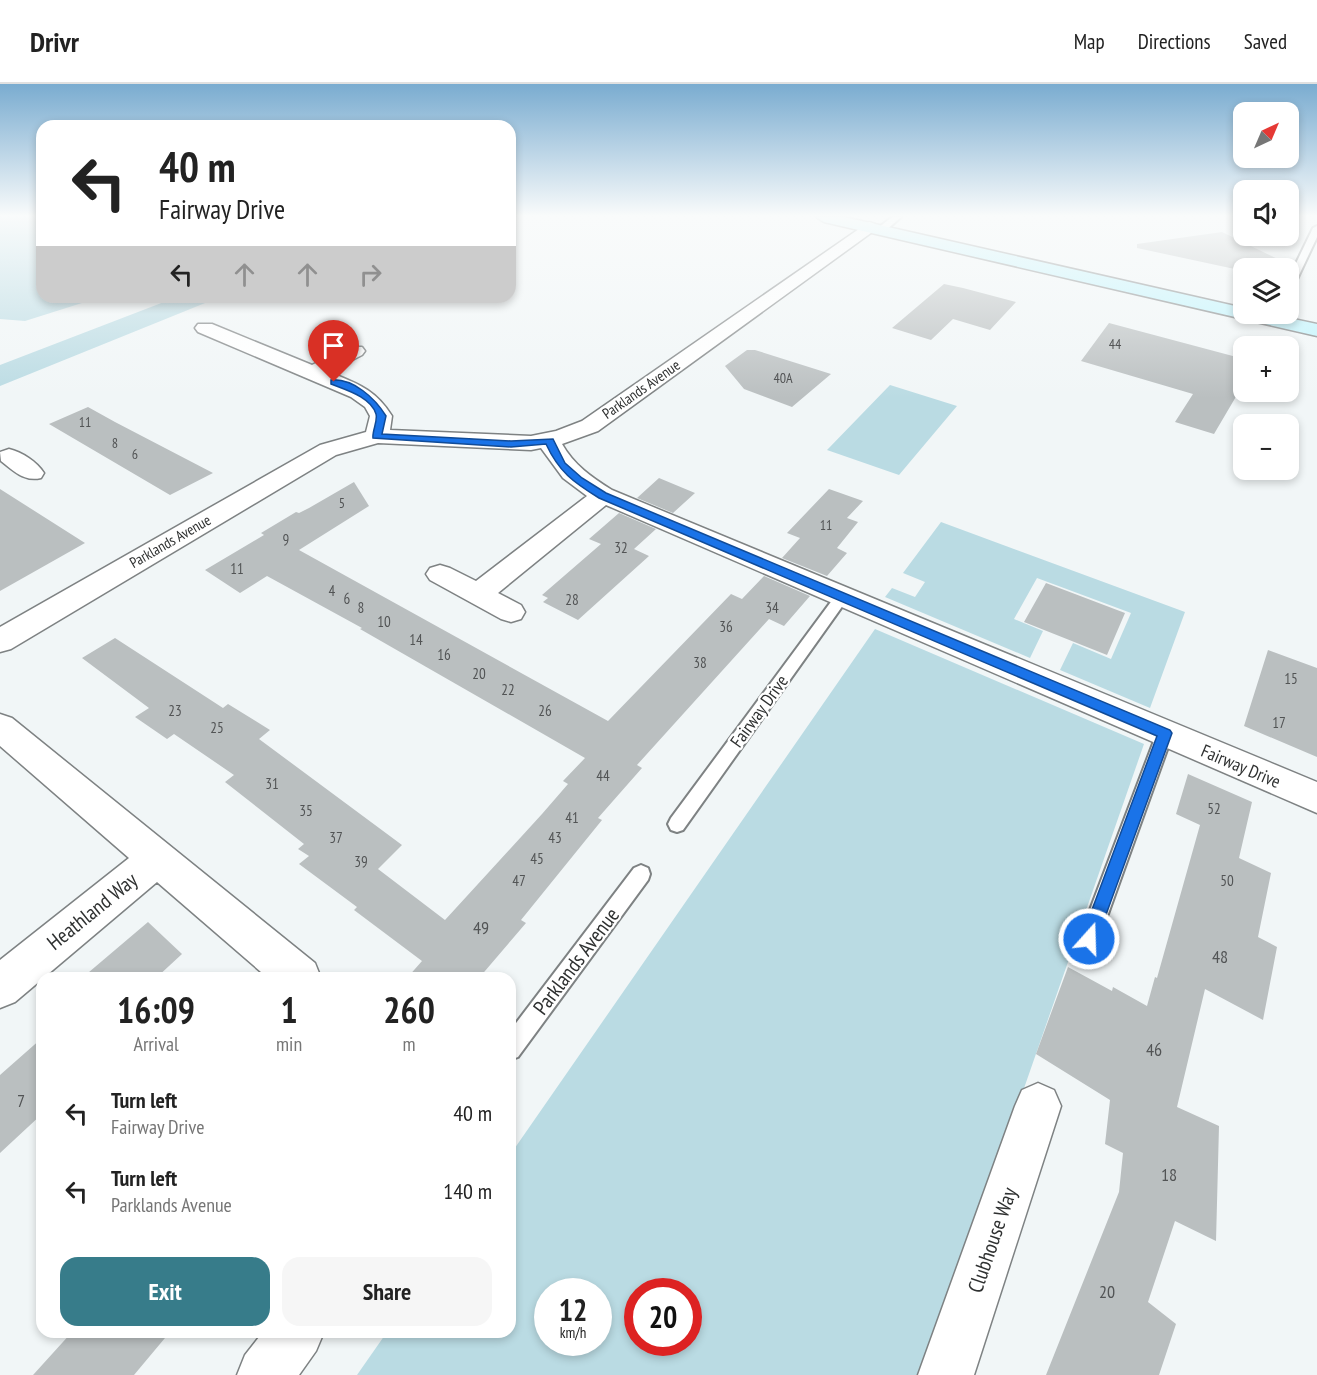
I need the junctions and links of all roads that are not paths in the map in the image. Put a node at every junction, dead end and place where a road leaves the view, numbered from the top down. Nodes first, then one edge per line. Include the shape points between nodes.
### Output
1 (805, 277) edge
2 (1095, 277) edge
3 (1233, 308) edge
4 (1298, 324) edge
5 (205, 328) dead end
6 (1317, 330) edge
7 (355, 351) dead end
8 (312, 373) junction
9 (377, 436) junction
10 (549, 441) junction
11 (603, 495) junction
12 (440, 574) dead end
13 (479, 594) junction
14 (842, 598) junction
15 (511, 612) dead end
16 (0, 641) edge
17 (0, 727) edge
18 (1165, 733) junction
19 (1317, 798) edge
20 (677, 824) dead end
21 (156, 859) junction
22 (641, 874) dead end
23 (1089, 939) dead end
24 (293, 972) edge
25 (0, 987) edge
26 (516, 1041) edge
27 (1038, 1106) dead end
28 (292, 1338) edge
29 (264, 1375) edge
30 (946, 1375) edge

1 - 10 street, Parklands Avenue via 590,426
2 - 3 main road
4 - 6 main road
5 - 8 street
7 - 8 street
8 - 9 street via 359,392 374,403 381,416
9 - 10 street, Parklands Avenue via 511,444
9 - 16 street, Parklands Avenue via 328,450
10 - 11 street, Fairway Drive via 560,464
11 - 13 street
11 - 14 street, Fairway Drive
12 - 13 street
13 - 15 street
14 - 18 street, Fairway Drive
14 - 20 lane, Fairway Drive
17 - 21 street
18 - 19 street, Fairway Drive
18 - 23 lane
21 - 24 street
21 - 25 street, Heathland Way
22 - 26 lane, Parklands Avenue
27 - 30 street, Clubhouse Way
28 - 29 street

